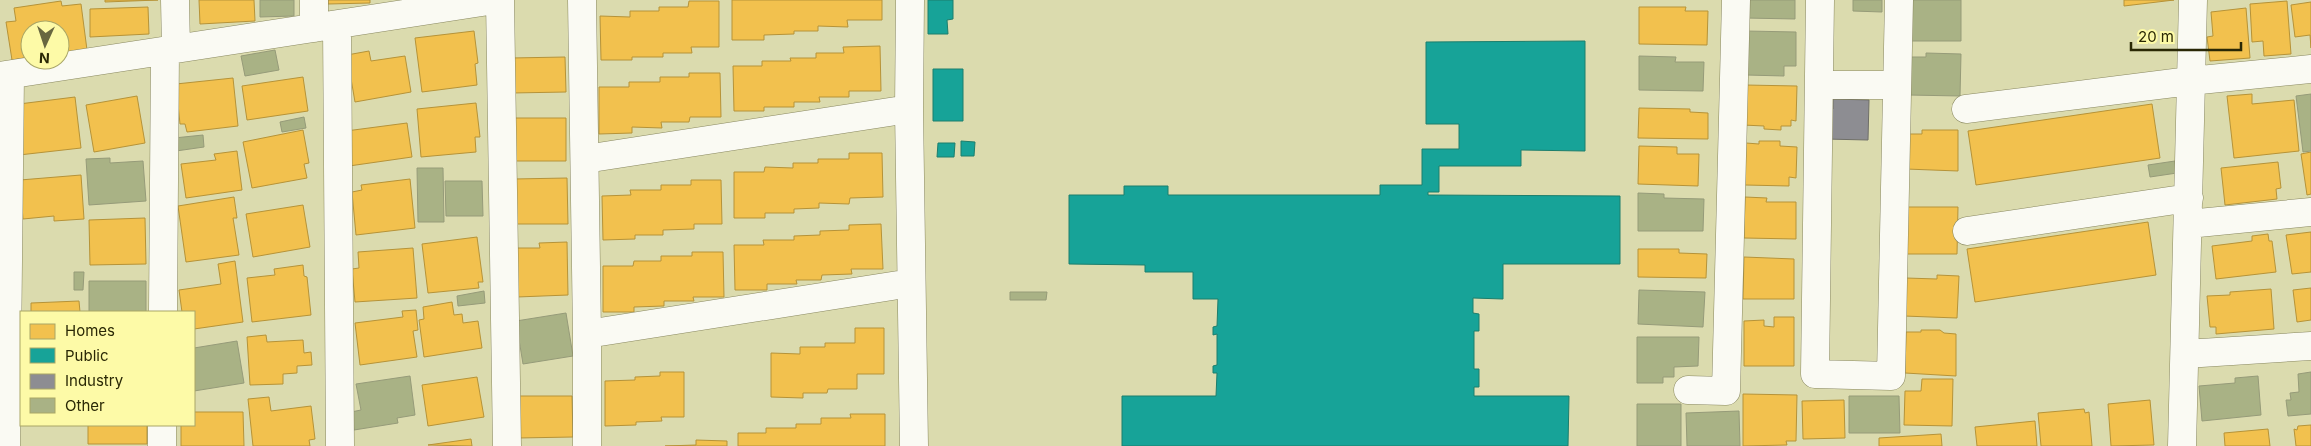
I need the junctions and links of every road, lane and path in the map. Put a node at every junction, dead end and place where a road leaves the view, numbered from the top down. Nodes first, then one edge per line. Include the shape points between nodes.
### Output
1 (176, 0) edge
2 (314, 0) edge
3 (494, 0) edge
4 (500, 0) edge
5 (582, 0) edge
6 (910, 0) edge
7 (1736, 0) edge
8 (1820, 0) edge
9 (1899, 0) edge
10 (2193, 0) edge
11 (448, 3) edge
12 (325, 26) junction
13 (171, 50) junction
14 (2311, 69) edge
15 (5, 76) edge
16 (2190, 80) junction
17 (1819, 85) junction
18 (1897, 85) junction
19 (909, 109) junction
20 (1966, 109) dead end
21 (585, 159) junction
22 (2188, 211) junction
23 (2311, 212) edge
24 (1967, 231) dead end
25 (4, 268) edge
26 (911, 282) junction
27 (163, 311) edge
28 (587, 334) junction
29 (2311, 346) edge
30 (2185, 354) junction
31 (1688, 390) dead end
32 (162, 426) edge
33 (6, 446) edge
34 (162, 446) edge
35 (340, 446) edge
36 (507, 446) edge
37 (587, 446) edge
38 (914, 446) edge
39 (2182, 446) edge

1 - 13 street
2 - 12 street
3 - 11 street
4 - 36 street
5 - 21 street
6 - 19 street
7 - 31 street via 1726,391
8 - 17 street
9 - 18 street
10 - 16 street
11 - 12 street
12 - 13 street
12 - 35 street
13 - 15 street
13 - 27 street
14 - 16 street
15 - 25 street
16 - 20 street
16 - 22 street
17 - 18 street
17 - 18 street via 1815,374 1892,376
19 - 21 street
19 - 26 street
21 - 28 street
22 - 23 street
22 - 24 street
22 - 30 street
25 - 33 street
26 - 28 street
26 - 38 street
28 - 37 street
29 - 30 street
30 - 39 street
32 - 34 street

